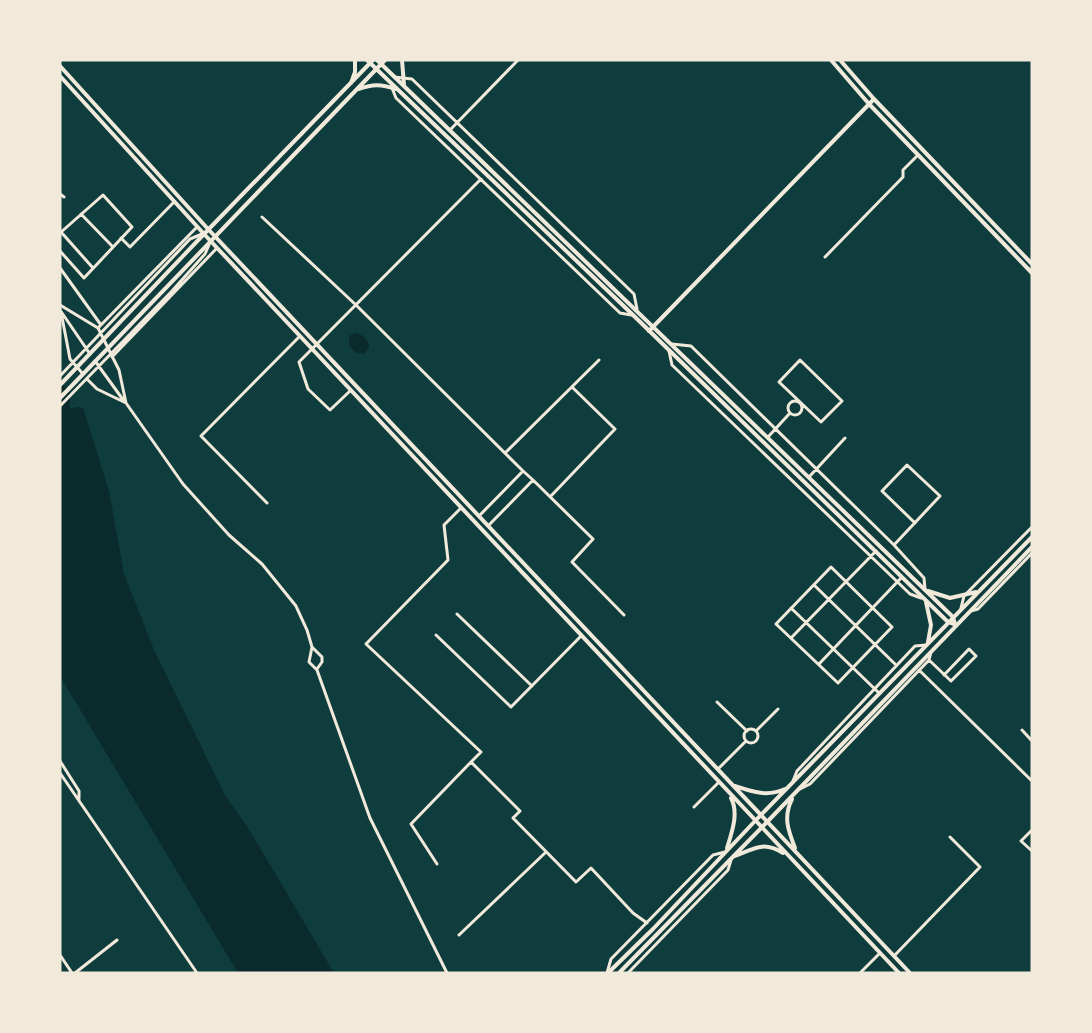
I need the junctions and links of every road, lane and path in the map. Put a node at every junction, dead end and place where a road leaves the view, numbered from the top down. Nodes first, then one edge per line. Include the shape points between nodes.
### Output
1 (355, 60) edge
2 (402, 60) edge
3 (518, 60) edge
4 (831, 60) edge
5 (840, 60) edge
6 (376, 61) edge
7 (60, 66) edge
8 (376, 69) junction
9 (60, 76) edge
10 (394, 76) junction
11 (403, 77) junction
12 (389, 81) junction
13 (350, 84) junction
14 (404, 86) junction
15 (391, 88) junction
16 (356, 91) junction
17 (399, 91) junction
18 (874, 99) junction
19 (869, 104) junction
20 (457, 123) junction
21 (450, 130) junction
22 (918, 155) junction
23 (481, 179) junction
24 (60, 194) edge
25 (64, 197) dead end
26 (174, 202) junction
27 (81, 214) junction
28 (262, 217) dead end
29 (197, 227) junction
30 (208, 230) junction
31 (60, 232) edge
32 (204, 234) junction
33 (214, 237) junction
34 (122, 238) junction
35 (210, 241) junction
36 (113, 247) junction
37 (217, 248) junction
38 (60, 251) edge
39 (203, 253) junction
40 (825, 257) dead end
41 (1032, 264) edge
42 (60, 268) edge
43 (93, 268) junction
44 (1032, 273) edge
45 (356, 305) junction
46 (60, 309) edge
47 (637, 309) junction
48 (633, 315) junction
49 (100, 326) junction
50 (653, 327) junction
51 (649, 331) junction
52 (299, 337) junction
53 (672, 344) junction
54 (86, 349) junction
55 (668, 349) junction
56 (90, 354) junction
57 (112, 355) junction
58 (599, 360) dead end
59 (95, 361) junction
60 (99, 366) junction
61 (60, 376) edge
62 (60, 385) edge
63 (572, 387) junction
64 (350, 391) junction
65 (60, 398) edge
66 (800, 402) junction
67 (126, 404) junction
68 (60, 406) edge
69 (790, 413) junction
70 (775, 429) junction
71 (768, 436) junction
72 (845, 438) dead end
73 (505, 453) junction
74 (817, 469) junction
75 (523, 471) junction
76 (809, 477) junction
77 (533, 480) junction
78 (550, 497) junction
79 (267, 503) dead end
80 (460, 509) junction
81 (480, 515) junction
82 (915, 523) junction
83 (489, 525) junction
84 (1032, 527) edge
85 (1032, 537) edge
86 (888, 539) junction
87 (1025, 544) junction
88 (894, 545) junction
89 (880, 547) junction
90 (1032, 550) edge
91 (876, 551) junction
92 (871, 556) junction
93 (1003, 556) junction
94 (1013, 556) junction
95 (902, 577) junction
96 (846, 582) junction
97 (897, 582) junction
98 (814, 585) junction
99 (925, 591) junction
100 (979, 591) junction
101 (964, 596) junction
102 (924, 598) junction
103 (829, 599) junction
104 (791, 608) junction
105 (872, 608) junction
106 (961, 609) junction
107 (457, 614) dead end
108 (624, 615) dead end
109 (953, 617) junction
110 (948, 622) junction
111 (806, 623) junction
112 (956, 625) junction
113 (856, 626) junction
114 (436, 634) dead end
115 (581, 636) junction
116 (791, 639) junction
117 (927, 643) junction
118 (875, 645) junction
119 (312, 647) junction
120 (833, 649) junction
121 (927, 658) junction
122 (819, 664) junction
123 (897, 666) junction
124 (853, 668) junction
125 (317, 670) junction
126 (919, 670) junction
127 (944, 675) junction
128 (532, 686) junction
129 (875, 689) junction
130 (879, 693) junction
131 (717, 702) dead end
132 (778, 709) dead end
133 (669, 716) junction
134 (662, 722) junction
135 (1022, 730) dead end
136 (747, 731) junction
137 (756, 731) junction
138 (746, 741) junction
139 (1032, 741) edge
140 (60, 761) edge
141 (471, 762) junction
142 (718, 769) junction
143 (60, 773) edge
144 (1032, 781) edge
145 (718, 782) junction
146 (734, 786) junction
147 (790, 786) junction
148 (799, 790) junction
149 (728, 792) junction
150 (794, 794) junction
151 (79, 800) junction
152 (694, 807) dead end
153 (761, 815) junction
154 (755, 821) junction
155 (768, 822) junction
156 (762, 828) junction
157 (1032, 830) edge
158 (950, 837) dead end
159 (1032, 851) edge
160 (546, 852) junction
161 (726, 852) junction
162 (796, 852) junction
163 (732, 857) junction
164 (789, 857) junction
165 (437, 864) dead end
166 (647, 923) junction
167 (459, 935) dead end
168 (117, 940) dead end
169 (880, 953) junction
170 (60, 955) edge
171 (894, 956) junction
172 (74, 973) edge
173 (197, 973) edge
174 (447, 973) edge
175 (608, 973) edge
176 (618, 973) edge
177 (627, 973) edge
178 (860, 973) edge
179 (899, 973) edge
180 (910, 973) edge

1 - 13 main road
2 - 11 main road
3 - 20 street
4 - 19 main road
5 - 18 main road
6 - 8 main road
6 - 8 main road
6 - 10 main road
6 - 13 main road
7 - 30 main road
8 - 12 main road
8 - 16 main road
9 - 26 main road
10 - 11 street
10 - 14 main road
11 - 14 main road
11 - 20 street via 412,79
12 - 15 street
12 - 17 main road
13 - 30 main road
14 - 21 main road
15 - 16 main road via 371,85
15 - 17 main road
15 - 23 street via 396,98
16 - 33 main road
17 - 48 main road
18 - 19 main road
18 - 41 main road
19 - 22 main road
19 - 50 main road
20 - 21 street
20 - 47 street via 634,294
21 - 47 main road
22 - 40 street via 903,170 903,177
22 - 44 main road
23 - 45 street
23 - 48 street via 620,313
24 - 25 street
26 - 29 main road
26 - 34 street via 130,247
27 - 31 street
27 - 34 street via 103,195 132,227
27 - 36 street
28 - 45 street
29 - 32 main road
29 - 49 street
30 - 32 main road
30 - 33 main road
31 - 43 street
32 - 35 main road
32 - 54 street via 190,239
32 - 56 main road
33 - 35 main road
33 - 81 main road
34 - 36 street
35 - 37 main road
35 - 39 main road
36 - 43 street
37 - 52 main road
37 - 57 street
38 - 43 street via 84,278
39 - 57 street
39 - 59 main road
42 - 49 street
45 - 64 street via 299,362 308,389 330,410
45 - 73 street
46 - 49 street
46 - 54 street
46 - 67 street via 70,359 97,389
47 - 50 main road
48 - 51 main road
49 - 57 street
50 - 51 main road
50 - 53 main road
51 - 55 main road
52 - 64 main road
52 - 79 street via 201,436
53 - 70 street via 691,346
53 - 71 main road
54 - 56 street
54 - 61 street
55 - 91 main road
55 - 92 street via 672,364
56 - 62 main road
57 - 60 street
57 - 67 street
58 - 63 street
59 - 60 street
59 - 65 main road
60 - 67 street
60 - 68 street
63 - 73 street
63 - 78 street via 615,429
64 - 80 main road
66 - 66 street via 779,382 800,360 842,400 821,422
66 - 69 street via 800,412
66 - 69 street via 788,404
67 - 119 street via 183,484 288,595 301,616
69 - 70 street
70 - 71 street
70 - 74 street
71 - 76 main road
72 - 74 street
73 - 75 street
74 - 76 street
74 - 86 street
75 - 77 street
75 - 81 street
76 - 89 main road
77 - 78 street
77 - 83 street
78 - 108 street via 593,539 572,562
80 - 115 main road
80 - 141 street via 444,525 448,560 366,644 481,752
81 - 83 main road
82 - 82 street via 940,496 907,465 882,491
82 - 88 street
83 - 133 main road
84 - 93 street
85 - 87 main road
86 - 88 street
86 - 89 street
87 - 90 main road
87 - 94 main road
88 - 99 street via 924,578
89 - 99 main road
90 - 112 main road
91 - 92 street
91 - 95 main road
92 - 96 street
92 - 97 street
93 - 94 street
93 - 101 street
94 - 100 main road
95 - 97 street
95 - 102 main road
96 - 98 street via 831,567
96 - 103 street
96 - 105 street
97 - 102 street via 910,594
97 - 105 street
98 - 103 street
98 - 104 street
99 - 101 main road via 950,598
99 - 109 main road
100 - 101 main road
100 - 106 main road
101 - 106 street
102 - 110 main road
102 - 117 main road via 931,625
103 - 111 street
103 - 113 street
104 - 111 street
104 - 116 street via 776,624
105 - 113 street
105 - 118 street via 892,627
106 - 109 main road
107 - 128 street
109 - 110 main road
109 - 112 main road
110 - 112 main road
110 - 117 main road
111 - 116 street
111 - 120 street
112 - 121 main road
113 - 118 street
113 - 120 street
114 - 128 street via 512,707
115 - 128 street
115 - 134 main road
116 - 122 street
117 - 123 street via 915,646
117 - 130 main road
118 - 123 street
118 - 124 street
119 - 125 street via 309,662
119 - 125 street via 322,657
120 - 122 street
120 - 124 street
121 - 126 street
121 - 127 street
121 - 148 main road
122 - 124 street via 838,683
123 - 129 street
124 - 129 street
125 - 174 street via 370,818
126 - 144 street
126 - 148 street via 810,784
127 - 127 street via 951,681 976,656 969,649
129 - 130 street
129 - 147 street via 797,771
130 - 147 main road
131 - 136 street
132 - 137 street
133 - 134 main road
133 - 142 main road
134 - 145 main road
135 - 139 street
136 - 137 street
136 - 138 street
137 - 138 street via 755,742
138 - 142 street
140 - 151 street via 79,791
141 - 160 street via 520,811 513,818
141 - 165 street via 411,824
142 - 146 main road
143 - 151 street
145 - 149 main road
145 - 152 street
146 - 147 main road via 773,794
146 - 153 main road
147 - 153 main road
148 - 150 main road
149 - 154 main road
149 - 161 main road via 735,805 734,827
150 - 155 main road
150 - 162 main road via 786,826
151 - 173 street
153 - 154 main road
153 - 155 main road
154 - 156 main road
154 - 161 main road
155 - 156 main road
155 - 162 main road
156 - 163 main road
156 - 164 main road
157 - 159 street via 1021,841
158 - 171 street via 980,867
160 - 166 street via 576,882 591,868
160 - 167 street
161 - 166 street via 713,855
161 - 175 main road
162 - 171 main road
163 - 164 main road via 759,846 772,846
163 - 176 main road
163 - 177 street via 729,870
164 - 169 main road
166 - 175 street via 611,959
168 - 172 street
169 - 178 street
169 - 179 main road
170 - 172 street
171 - 180 main road

